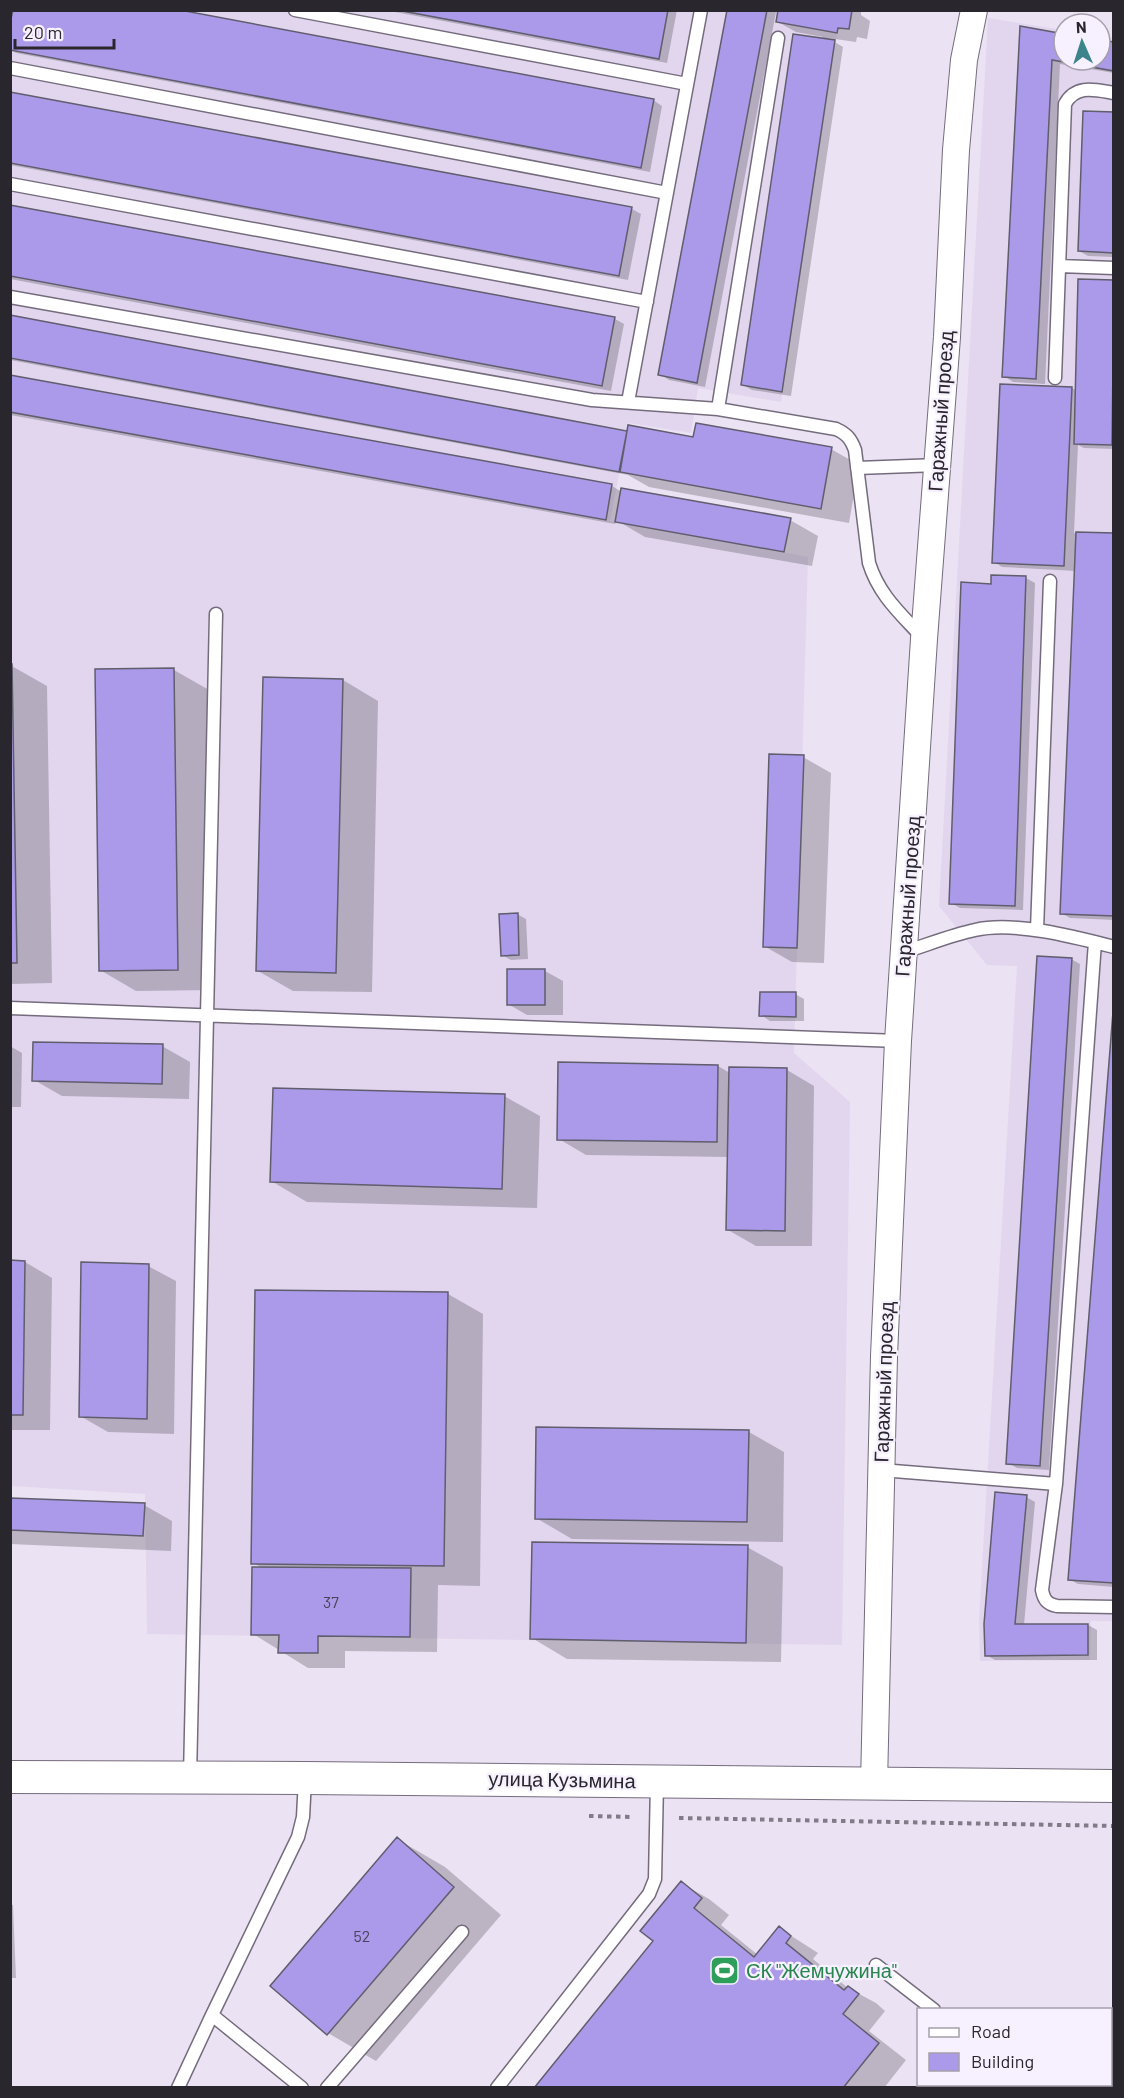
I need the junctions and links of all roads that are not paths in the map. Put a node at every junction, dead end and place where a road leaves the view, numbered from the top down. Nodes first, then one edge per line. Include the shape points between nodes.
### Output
1 (295, 10) edge
2 (701, 10) edge
3 (974, 10) edge
4 (777, 38) dead end
5 (10, 68) edge
6 (687, 84) junction
7 (1113, 93) edge
8 (10, 184) edge
9 (667, 193) junction
10 (1059, 266) junction
11 (1113, 268) edge
12 (10, 297) edge
13 (647, 302) junction
14 (1054, 378) dead end
15 (628, 402) junction
16 (718, 409) junction
17 (938, 465) junction
18 (858, 468) junction
19 (1050, 580) dead end
20 (216, 614) dead end
21 (924, 639) junction
22 (1036, 930) junction
23 (1095, 942) junction
24 (1113, 948) edge
25 (904, 952) junction
26 (10, 1008) edge
27 (207, 1015) junction
28 (898, 1041) junction
29 (881, 1470) junction
30 (1056, 1484) junction
31 (1113, 1608) edge
32 (10, 1777) edge
33 (190, 1778) junction
34 (305, 1778) junction
35 (657, 1781) junction
36 (874, 1784) junction
37 (1113, 1786) edge
38 (462, 1932) dead end
39 (876, 1965) dead end
40 (931, 2008) edge
41 (212, 2015) junction
42 (178, 2088) edge
43 (302, 2088) edge
44 (327, 2088) edge
45 (497, 2088) edge

1 - 6 lane
2 - 6 lane
3 - 17 street, Гаражный проезд via 964,60 956,150
4 - 16 lane
5 - 9 lane
6 - 9 lane
7 - 10 lane via 1077,91 1065,104
8 - 13 lane
9 - 13 lane
10 - 11 lane
10 - 14 lane
12 - 15 lane via 580,398
13 - 15 lane
15 - 16 lane
16 - 18 lane via 836,429 852,441
17 - 18 lane
17 - 21 street, Гаражный проезд
18 - 21 lane via 874,580
19 - 22 lane
20 - 27 lane
21 - 25 street, Гаражный проезд
22 - 23 lane
22 - 25 lane via 976,930
23 - 24 lane
23 - 30 lane
25 - 28 street, Гаражный проезд
26 - 27 lane
27 - 28 lane
27 - 33 lane
28 - 29 street, Гаражный проезд
29 - 30 lane
29 - 36 street, Гаражный проезд
30 - 31 lane via 1044,1599 1058,1606
32 - 33 street, улица Кузьмина
33 - 34 street, улица Кузьмина
34 - 35 street, улица Кузьмина
34 - 41 lane via 298,1837
35 - 36 street, улица Кузьмина
35 - 45 lane via 655,1879 649,1894
36 - 37 street, улица Кузьмина
38 - 44 lane
39 - 40 lane
41 - 42 lane
41 - 43 lane

